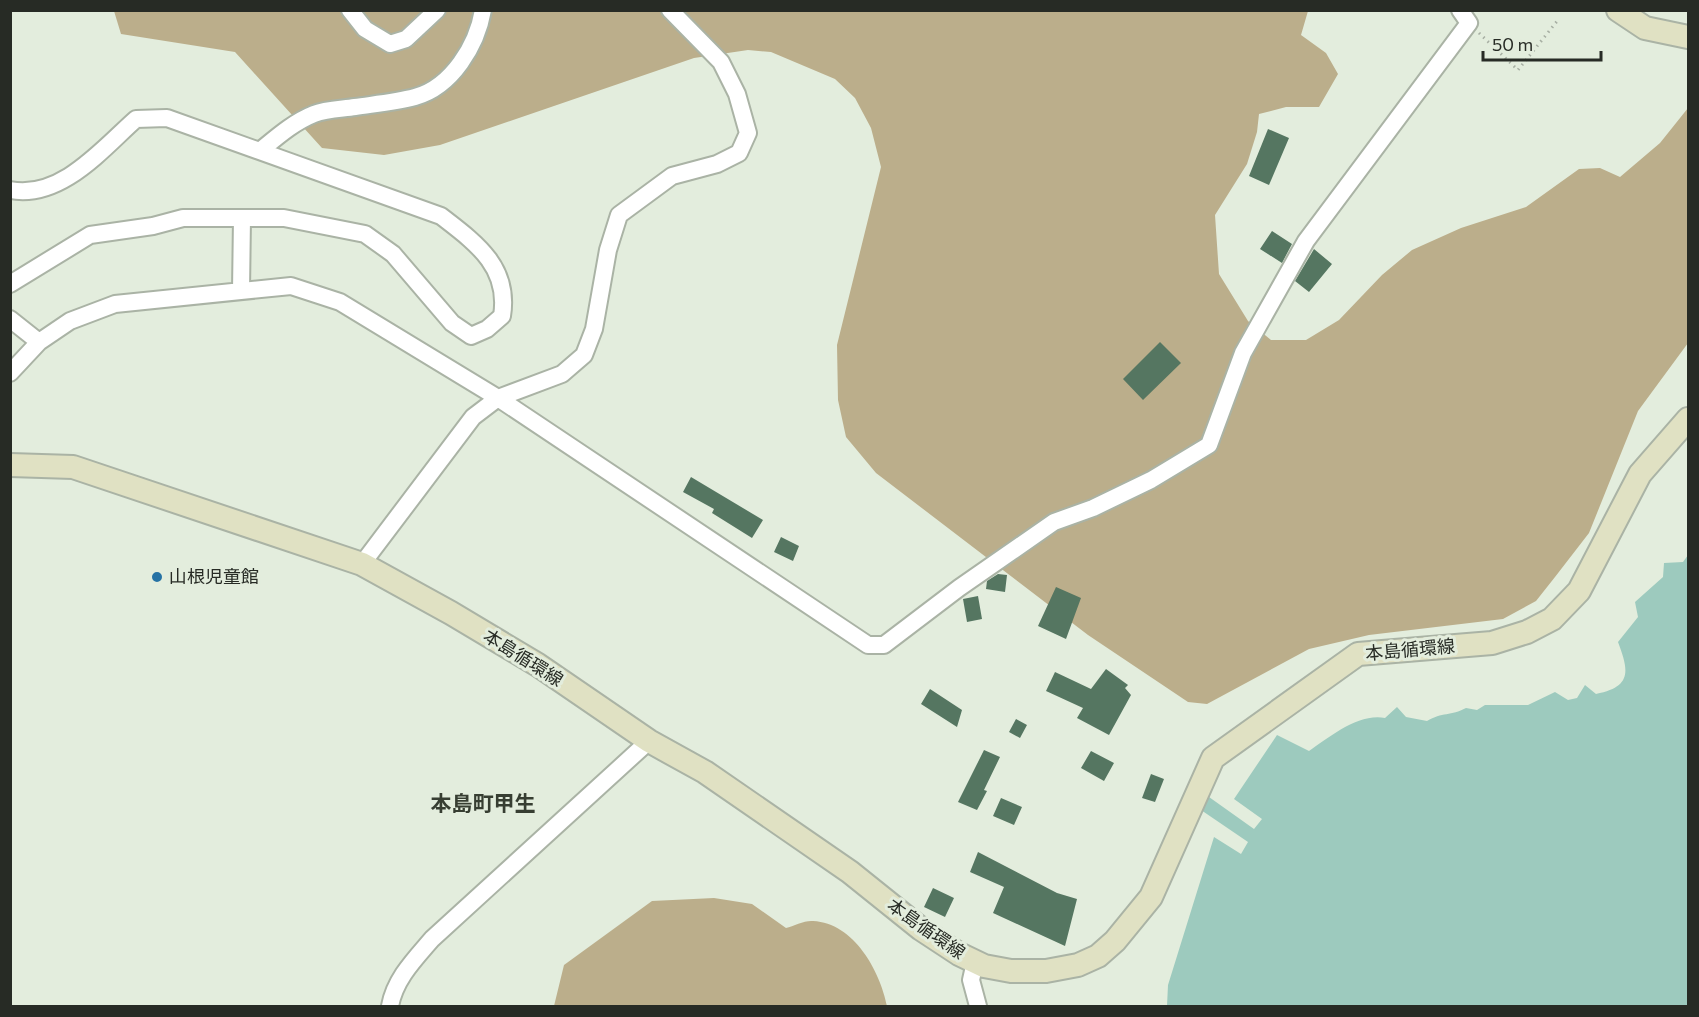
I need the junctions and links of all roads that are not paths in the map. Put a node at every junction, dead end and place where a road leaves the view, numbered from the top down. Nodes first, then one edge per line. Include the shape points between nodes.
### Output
1 (350, 10) edge
2 (437, 10) edge
3 (483, 10) edge
4 (670, 10) edge
5 (1618, 10) edge
6 (1465, 15) edge
7 (1689, 37) edge
8 (261, 150) junction
9 (10, 189) edge
10 (242, 218) junction
11 (10, 284) edge
12 (241, 291) junction
13 (10, 319) edge
14 (39, 342) junction
15 (10, 373) edge
16 (498, 398) junction
17 (1689, 419) edge
18 (10, 465) edge
19 (362, 564) junction
20 (649, 741) junction
21 (975, 962) junction
22 (390, 1006) edge
23 (978, 1006) edge

1 - 2 street via 365,29 390,44 406,39
3 - 8 street via 479,32 466,53 452,74 432,88 416,97 316,113 292,124
4 - 16 street via 721,62 737,94 748,132 739,153 717,164 672,176 619,215 608,250 594,329 584,355 562,374
5 - 7 main road via 1645,28
6 - 16 street via 1306,241 1243,353 1209,445 1151,480 1054,522 884,645 868,645
8 - 9 street via 167,118 136,118 79,169 53,186
8 - 10 street via 441,216 474,242 494,267 505,296 502,316 487,330 471,336 452,323 393,254 365,234 284,218
10 - 11 street via 183,218 90,235
10 - 12 street
12 - 14 street via 115,304 70,321
12 - 16 street via 291,286 339,302
13 - 14 street
14 - 15 street
16 - 19 street via 473,417
17 - 21 main road, 本島循環線 via 1640,474 1579,591 1552,619 1492,643 1358,654 1213,758 1151,897 1098,956 1078,965 1046,971 1011,971
18 - 19 main road, 本島循環線 via 73,467
19 - 20 main road, 本島循環線 via 538,665
20 - 21 main road, 本島循環線 via 705,772 850,872 921,929
20 - 22 street via 432,939 393,991
21 - 23 street via 971,980

